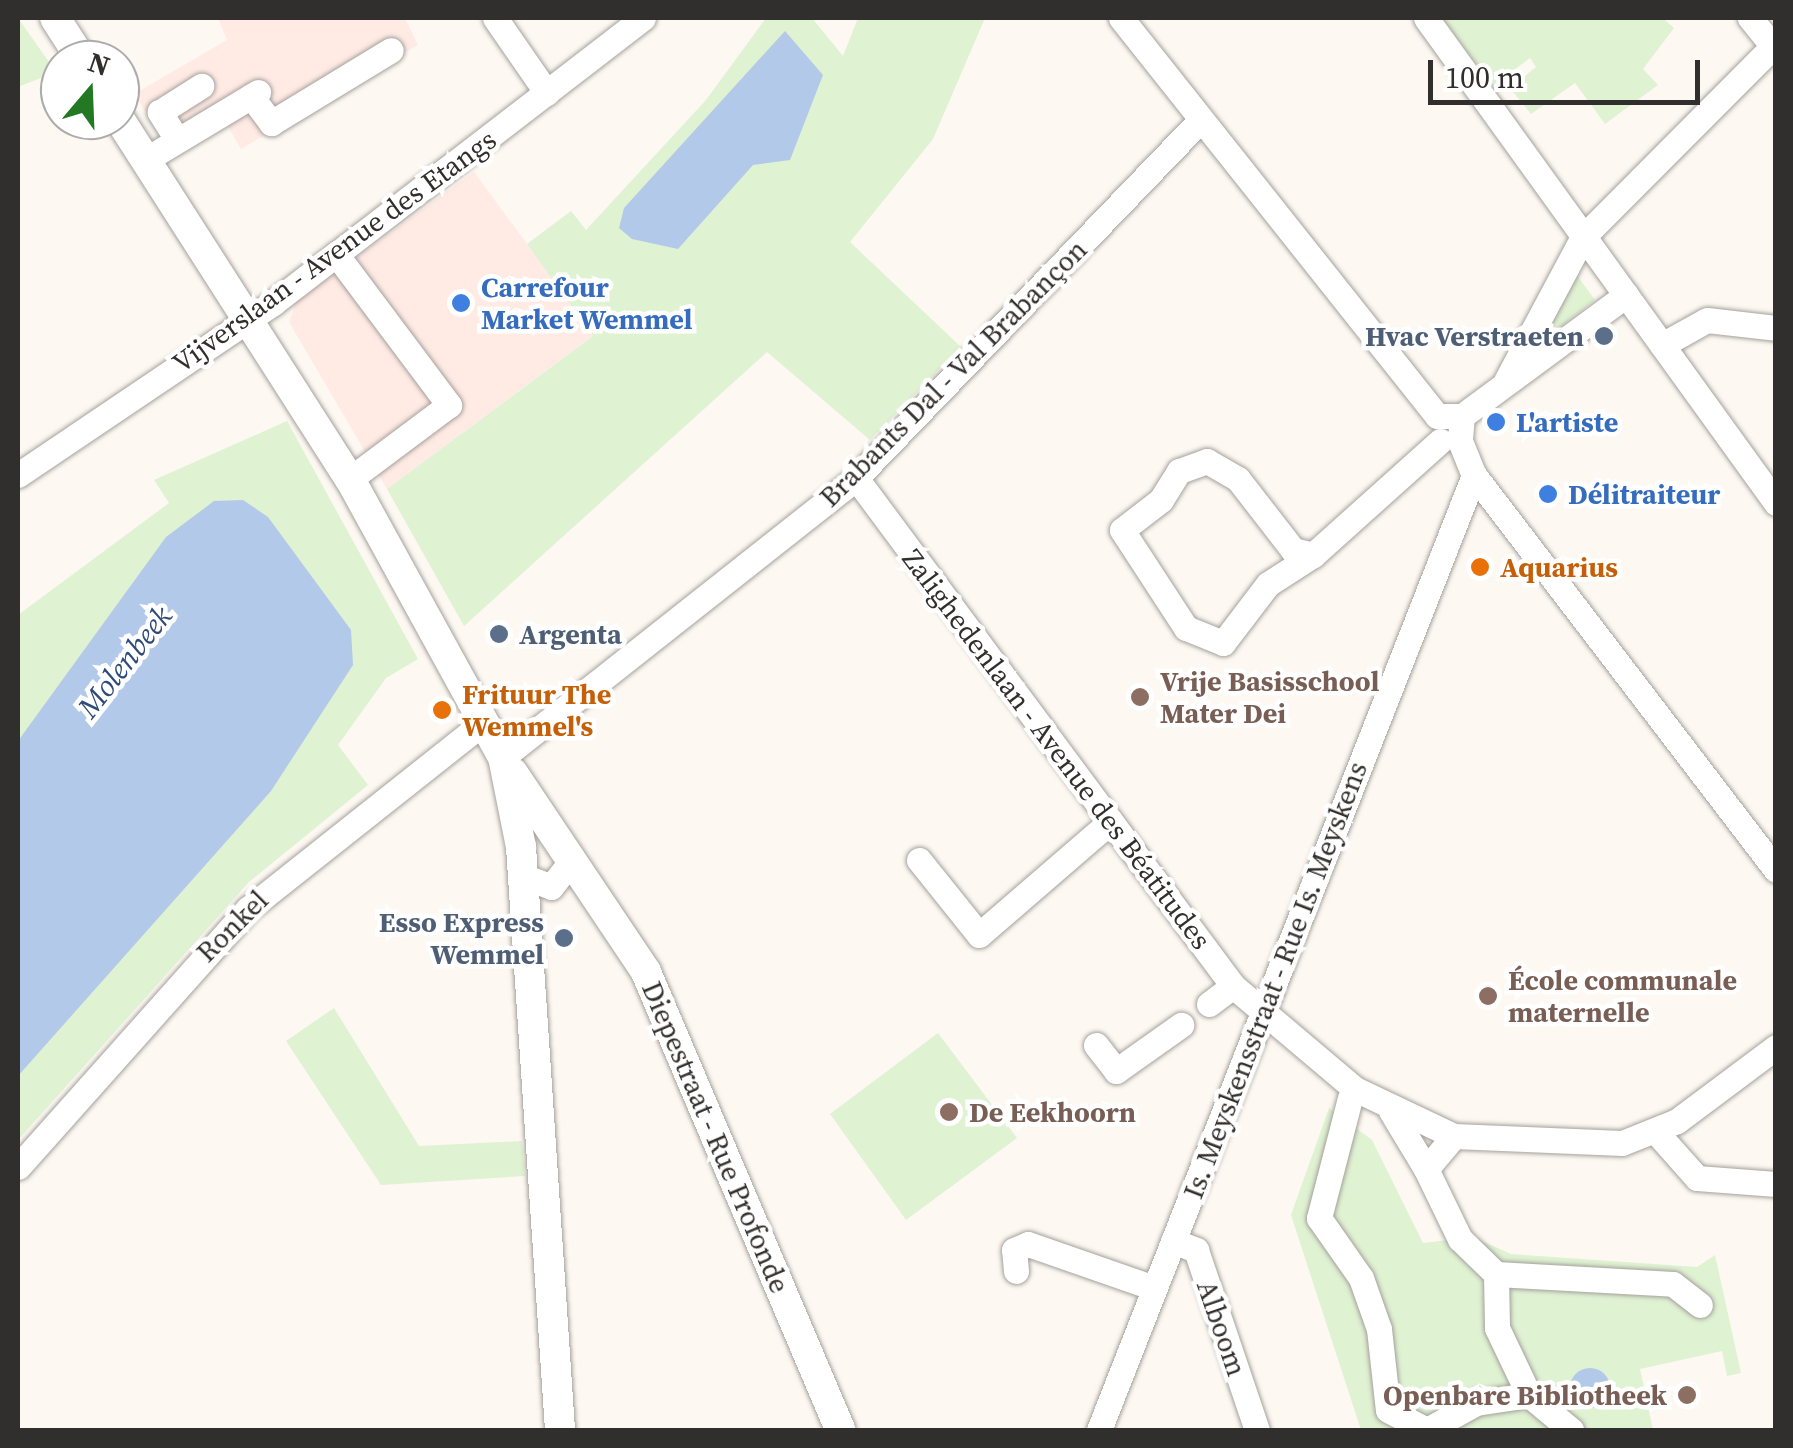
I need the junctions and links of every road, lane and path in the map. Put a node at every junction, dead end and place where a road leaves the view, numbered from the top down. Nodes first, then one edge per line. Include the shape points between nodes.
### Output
1 (55, 18) edge
2 (495, 18) edge
3 (643, 18) edge
4 (1120, 18) edge
5 (1426, 18) edge
6 (1750, 18) edge
7 (69, 40) edge
8 (1774, 44) edge
9 (391, 50) dead end
10 (200, 86) dead end
11 (547, 94) junction
12 (1200, 121) junction
13 (176, 138) junction
14 (133, 140) edge
15 (146, 160) junction
16 (1583, 237) junction
17 (336, 254) junction
18 (1626, 294) junction
19 (251, 318) junction
20 (1776, 328) edge
21 (1662, 345) junction
22 (1506, 382) junction
23 (1450, 429) junction
24 (18, 474) edge
25 (1474, 475) junction
26 (856, 478) junction
27 (350, 479) junction
28 (1776, 504) edge
29 (1313, 556) junction
30 (483, 723) junction
31 (502, 757) junction
32 (1111, 821) junction
33 (548, 828) junction
34 (572, 860) junction
35 (919, 860) dead end
36 (522, 861) junction
37 (1776, 870) edge
38 (1233, 986) junction
39 (1210, 1004) dead end
40 (1263, 1016) junction
41 (1181, 1025) dead end
42 (1096, 1045) dead end
43 (1776, 1046) edge
44 (1350, 1098) dead end
45 (1391, 1112) junction
46 (1658, 1133) junction
47 (1454, 1136) junction
48 (18, 1167) edge
49 (1426, 1169) junction
50 (1776, 1184) edge
51 (1173, 1241) junction
52 (1016, 1271) dead end
53 (1496, 1274) junction
54 (1154, 1288) junction
55 (1700, 1305) dead end
56 (1529, 1395) junction
57 (560, 1430) edge
58 (840, 1430) edge
59 (1099, 1430) edge
60 (1257, 1430) edge
61 (1571, 1430) edge

1 - 7 main road
2 - 11 street
3 - 11 street, Vijverslaan - Avenue des Etangs
4 - 12 street
5 - 16 street
6 - 8 street
8 - 16 street
9 - 13 street via 271,124 255,94
10 - 13 street via 160,112
11 - 17 street, Vijverslaan - Avenue des Etangs
12 - 23 street
12 - 26 street, Brabants Dal - Val Brabançon
13 - 15 street
14 - 15 main road
15 - 19 main road
16 - 18 street
16 - 22 street
17 - 19 street, Vijverslaan - Avenue des Etangs
17 - 27 street via 449,404
18 - 21 street
18 - 22 street
19 - 24 street, Vijverslaan - Avenue des Etangs
19 - 27 main road
20 - 21 street via 1707,320
21 - 28 street
22 - 23 street
23 - 25 street
23 - 29 street
25 - 37 street
25 - 40 street, Is. Meyskensstraat - Rue Is. Meyskens
26 - 31 street, Brabants Dal - Val Brabançon
26 - 32 street, Zalighedenlaan - Avenue des Béatitudes
27 - 30 main road
29 - 29 street via 1268,584 1232,638 1214,644 1186,628 1122,530 1161,500 1179,472 1208,461 1238,479 1293,550
30 - 31 main road
30 - 48 street, Ronkel via 248,910
31 - 33 main road, Diepestraat - Rue Profonde
31 - 36 main road
32 - 35 street via 980,935
32 - 38 street, Zalighedenlaan - Avenue des Béatitudes
33 - 34 main road, Diepestraat - Rue Profonde
33 - 36 street via 531,830
34 - 36 street via 550,888
34 - 58 main road, Diepestraat - Rue Profonde via 676,1033
36 - 57 main road
38 - 39 street
38 - 40 street, Zalighedenlaan - Avenue des Béatitudes
40 - 45 street, Zalighedenlaan - Avenue des Béatitudes
40 - 51 street, Is. Meyskensstraat - Rue Is. Meyskens
41 - 42 street via 1116,1071
43 - 46 street
44 - 56 street via 1319,1218 1362,1278 1379,1328 1388,1410 1428,1430 1476,1402
45 - 47 street
45 - 49 street
46 - 47 street via 1605,1144
46 - 50 street via 1697,1178
47 - 49 street
49 - 53 street via 1460,1239
51 - 54 street, Is. Meyskensstraat - Rue Is. Meyskens
51 - 60 street, Alboom via 1196,1250
52 - 54 street via 1014,1250 1028,1244
53 - 55 street via 1673,1284
53 - 56 street via 1497,1328
54 - 59 street, Is. Meyskensstraat - Rue Is. Meyskens
56 - 61 street

